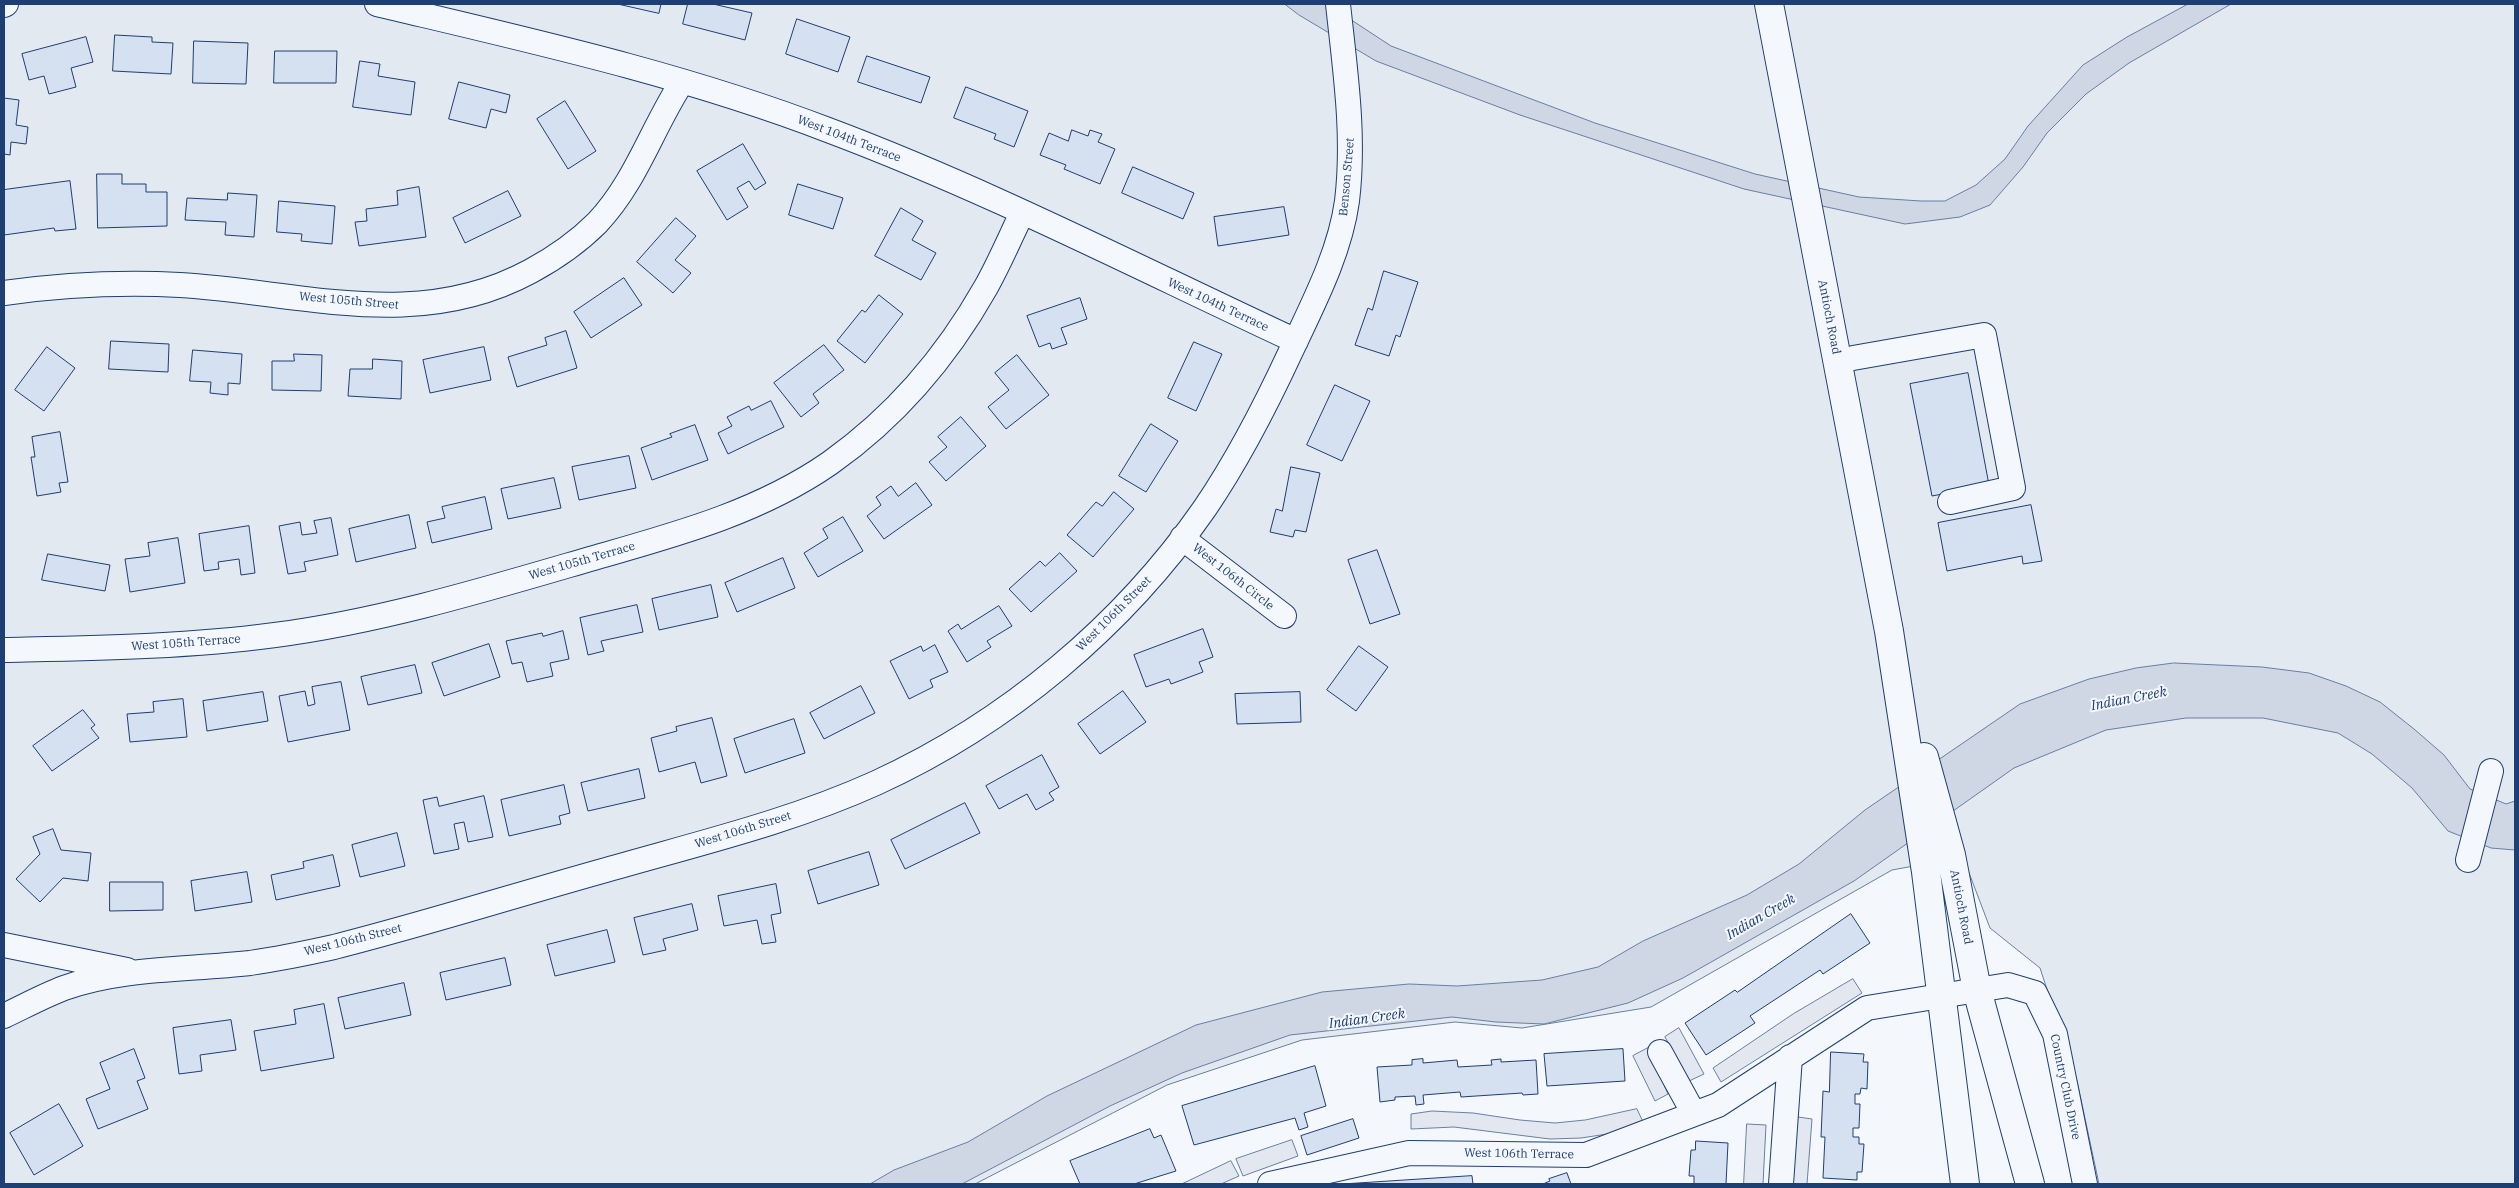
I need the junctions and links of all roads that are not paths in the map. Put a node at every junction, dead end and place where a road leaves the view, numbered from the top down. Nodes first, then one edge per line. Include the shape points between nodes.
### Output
1 (377, 4) edge
2 (1338, 4) edge
3 (1769, 4) edge
4 (682, 82) junction
5 (1022, 213) junction
6 (4, 293) edge
7 (1296, 341) junction
8 (1853, 358) dead end
9 (1950, 502) dead end
10 (1182, 538) junction
11 (1284, 616) dead end
12 (1889, 631) junction
13 (4, 650) edge
14 (2491, 771) dead end
15 (2468, 860) dead end
16 (4, 945) edge
17 (136, 972) junction
18 (1977, 990) junction
19 (1942, 995) junction
20 (4, 1016) edge
21 (1660, 1052) dead end
22 (1790, 1057) junction
23 (1694, 1114) junction
24 (1282, 1183) edge
25 (1781, 1184) edge
26 (1965, 1184) edge
27 (2030, 1184) edge
28 (2085, 1184) edge

1 - 4 street, West 104th Terrace
2 - 7 street, Benson Street via 1351,125 1347,205 1337,243
3 - 12 main road, Antioch Road
4 - 5 street, West 104th Terrace via 826,129 912,163
4 - 6 street, West 105th Street via 626,185 598,222 550,260 511,282 473,295 441,303 390,306 235,289 135,283 35,288
5 - 7 street, West 104th Terrace
5 - 13 street, West 105th Terrace via 986,286 951,342 920,382 884,419 831,462 787,490 738,513 697,528 461,596 277,635 176,646
7 - 10 street, West 106th Street via 1261,416 1226,475
8 - 9 street via 1984,335 2013,488
10 - 11 street, West 106th Circle
10 - 17 street, West 106th Street via 1100,631 1049,675 1002,711 950,744 877,783 823,805 730,835 332,947 253,962
12 - 18 main road, Antioch Road via 1951,855
12 - 19 main road, Antioch Road
14 - 15 street
16 - 17 street
17 - 20 street, West 106th Street via 65,988
18 - 19 street, West 106th Terrace
18 - 27 main road, Antioch Road
18 - 28 street, Country Club Drive via 2008,985 2036,993 2055,1034
19 - 22 street, West 106th Terrace via 1868,1008
19 - 26 main road, Antioch Road
21 - 23 street
22 - 23 street, West 106th Terrace via 1718,1105
22 - 25 street
23 - 24 street, West 106th Terrace via 1586,1155 1409,1153

